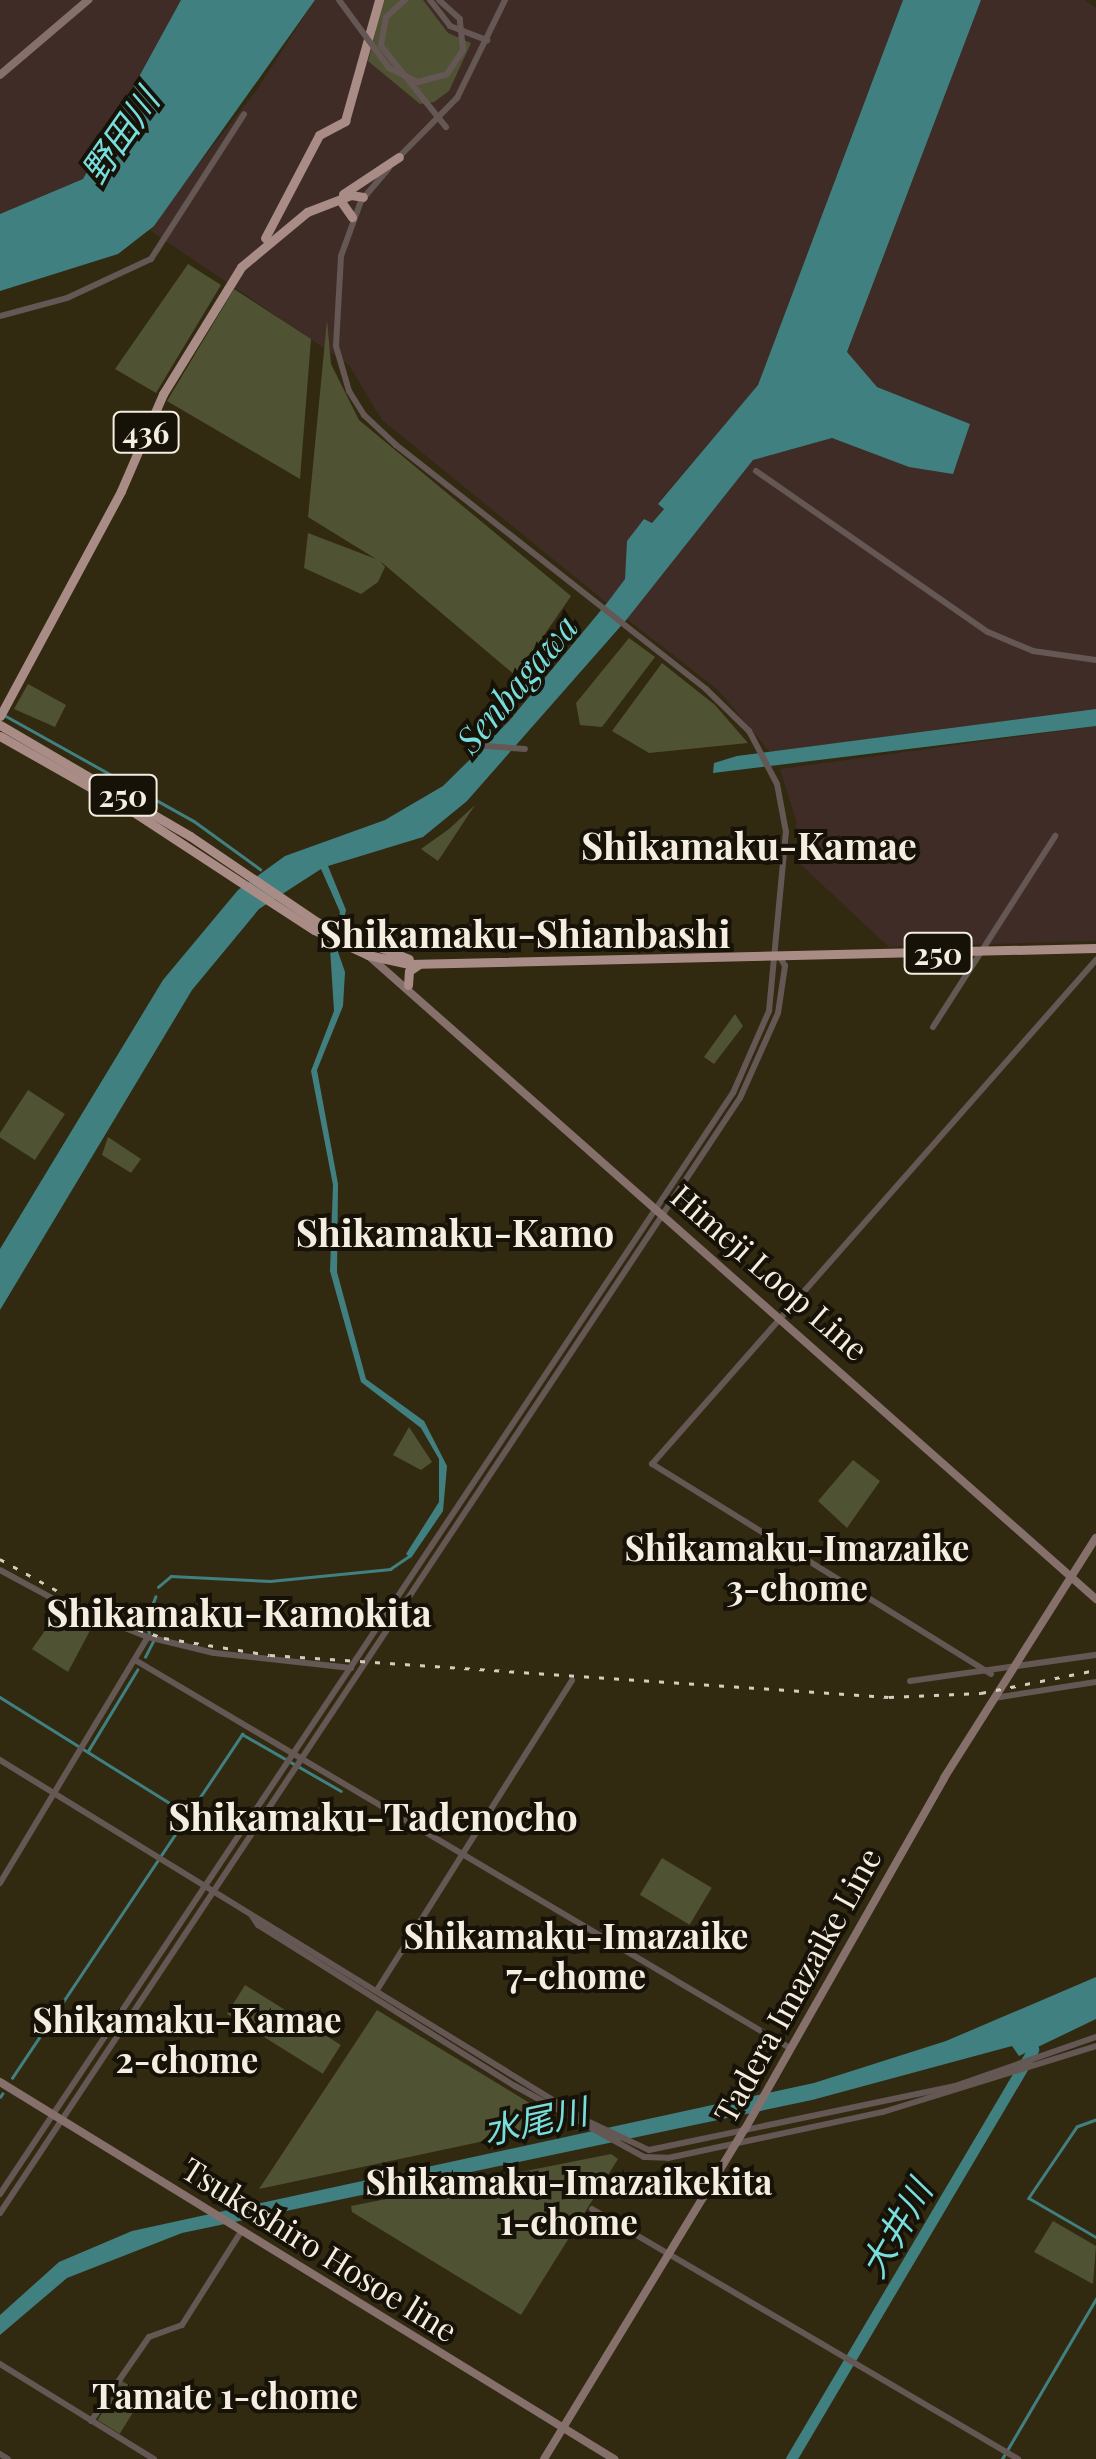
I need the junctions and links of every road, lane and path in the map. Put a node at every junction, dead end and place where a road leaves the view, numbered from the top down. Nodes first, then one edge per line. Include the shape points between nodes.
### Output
1 (88, 0) edge
2 (339, 0) edge
3 (380, 0) edge
4 (405, 0) edge
5 (430, 0) edge
6 (439, 0) edge
7 (505, 0) edge
8 (487, 40) junction
9 (0, 75) edge
10 (244, 114) dead end
11 (440, 119) junction
12 (446, 126) dead end
13 (399, 157) junction
14 (363, 197) junction
15 (337, 199) junction
16 (352, 217) junction
17 (265, 241) junction
18 (0, 316) edge
19 (756, 472) dead end
20 (1096, 660) edge
21 (2, 712) edge
22 (0, 725) edge
23 (0, 736) edge
24 (473, 745) dead end
25 (525, 749) dead end
26 (1055, 836) dead end
27 (239, 876) junction
28 (1096, 948) edge
29 (370, 951) junction
30 (982, 952) junction
31 (779, 956) junction
32 (382, 958) junction
33 (1096, 960) edge
34 (421, 964) junction
35 (408, 985) junction
36 (933, 1027) dead end
37 (661, 1209) junction
38 (782, 1317) junction
39 (1096, 1538) edge
40 (0, 1570) edge
41 (1071, 1572) junction
42 (1096, 1599) edge
43 (148, 1637) junction
44 (1096, 1655) edge
45 (135, 1660) junction
46 (350, 1668) junction
47 (1011, 1671) junction
48 (991, 1674) junction
49 (572, 1680) dead end
50 (910, 1681) dead end
51 (1096, 1682) edge
52 (994, 1698) junction
53 (294, 1753) junction
54 (302, 1759) junction
55 (0, 1760) edge
56 (53, 1793) junction
57 (464, 1855) junction
58 (0, 1882) edge
59 (205, 1887) junction
60 (214, 1892) junction
61 (251, 1914) junction
62 (378, 1990) junction
63 (1096, 2037) edge
64 (1096, 2046) edge
65 (788, 2047) junction
66 (0, 2082) edge
67 (58, 2118) junction
68 (741, 2136) junction
69 (736, 2145) junction
70 (626, 2147) junction
71 (0, 2194) edge
72 (592, 2209) dead end
73 (0, 2213) edge
74 (242, 2230) junction
75 (670, 2255) junction
76 (0, 2364) edge
77 (91, 2421) junction
78 (564, 2428) junction
79 (0, 2454) edge
80 (8, 2459) edge
81 (154, 2459) edge
82 (544, 2459) edge
83 (614, 2459) edge
84 (1018, 2459) edge

1 - 9 main road
2 - 6 street, bridge via 374,48 409,80 447,74 461,58 460,19
3 - 17 highway, 436 via 345,120 319,135 271,216
4 - 11 street, bridge via 382,28 381,46
5 - 8 street via 450,26
7 - 8 street
8 - 11 street
10 - 18 street via 151,259 68,298
11 - 12 street
11 - 13 street
13 - 14 street
13 - 15 highway
14 - 15 highway, 436
14 - 16 street
15 - 16 highway via 347,201
15 - 17 highway, 436
16 - 31 street via 335,323 349,390 396,445 729,708 764,757 784,813
17 - 21 highway, 436 via 228,285 160,400 124,485
19 - 20 street via 988,632 1033,651
22 - 27 highway, 250
23 - 27 highway, 250
24 - 25 street
26 - 30 street
27 - 29 highway, 250
28 - 30 highway, 250
29 - 32 highway, 250
29 - 34 highway, 250
29 - 35 main road, Himeji Loop Line
30 - 31 highway, 250
30 - 36 street
31 - 34 highway, 250
31 - 37 street via 785,966 778,1013 764,1054
32 - 34 highway, 250
32 - 35 main road, Himeji Loop Line
33 - 38 street
34 - 35 highway via 410,971
35 - 37 main road, Himeji Loop Line
37 - 38 main road, Himeji Loop Line
37 - 46 street
37 - 54 street
38 - 41 main road, Himeji Loop Line
38 - 48 street via 652,1464
39 - 41 main road, Tadera Imazaike Line
40 - 43 street
41 - 42 main road, Himeji Loop Line
41 - 47 main road, Tadera Imazaike Line
43 - 45 street
43 - 46 street via 231,1655
44 - 47 street
45 - 53 street
45 - 56 street
46 - 53 street
47 - 48 street
47 - 52 main road, Tadera Imazaike Line
48 - 50 street
49 - 57 street
51 - 52 street
52 - 65 main road, Tadera Imazaike Line
53 - 54 street
53 - 59 street
54 - 57 street
54 - 60 street
55 - 56 street
56 - 58 street
56 - 59 street
57 - 62 street
57 - 65 street
59 - 60 street
59 - 67 street
60 - 61 street
60 - 67 street
61 - 62 street
61 - 70 street via 258,1926 580,2126
62 - 70 street
63 - 68 street via 954,2086
64 - 69 street via 959,2093
65 - 68 main road, Tadera Imazaike Line
66 - 67 main road, Tsukeshiro Hosoe line
67 - 71 street
67 - 73 street
67 - 74 main road, Tsukeshiro Hosoe line
68 - 69 main road, Tadera Imazaike Line
68 - 70 street via 668,2150
69 - 70 street via 668,2158
69 - 75 main road, Tadera Imazaike Line
72 - 75 street
74 - 77 street via 182,2325 149,2337
74 - 78 main road, Tsukeshiro Hosoe line
75 - 78 main road, Tadera Imazaike Line
75 - 84 street
76 - 77 street
77 - 81 street
78 - 82 main road, Tadera Imazaike Line
78 - 83 main road, Tsukeshiro Hosoe line
79 - 80 street

